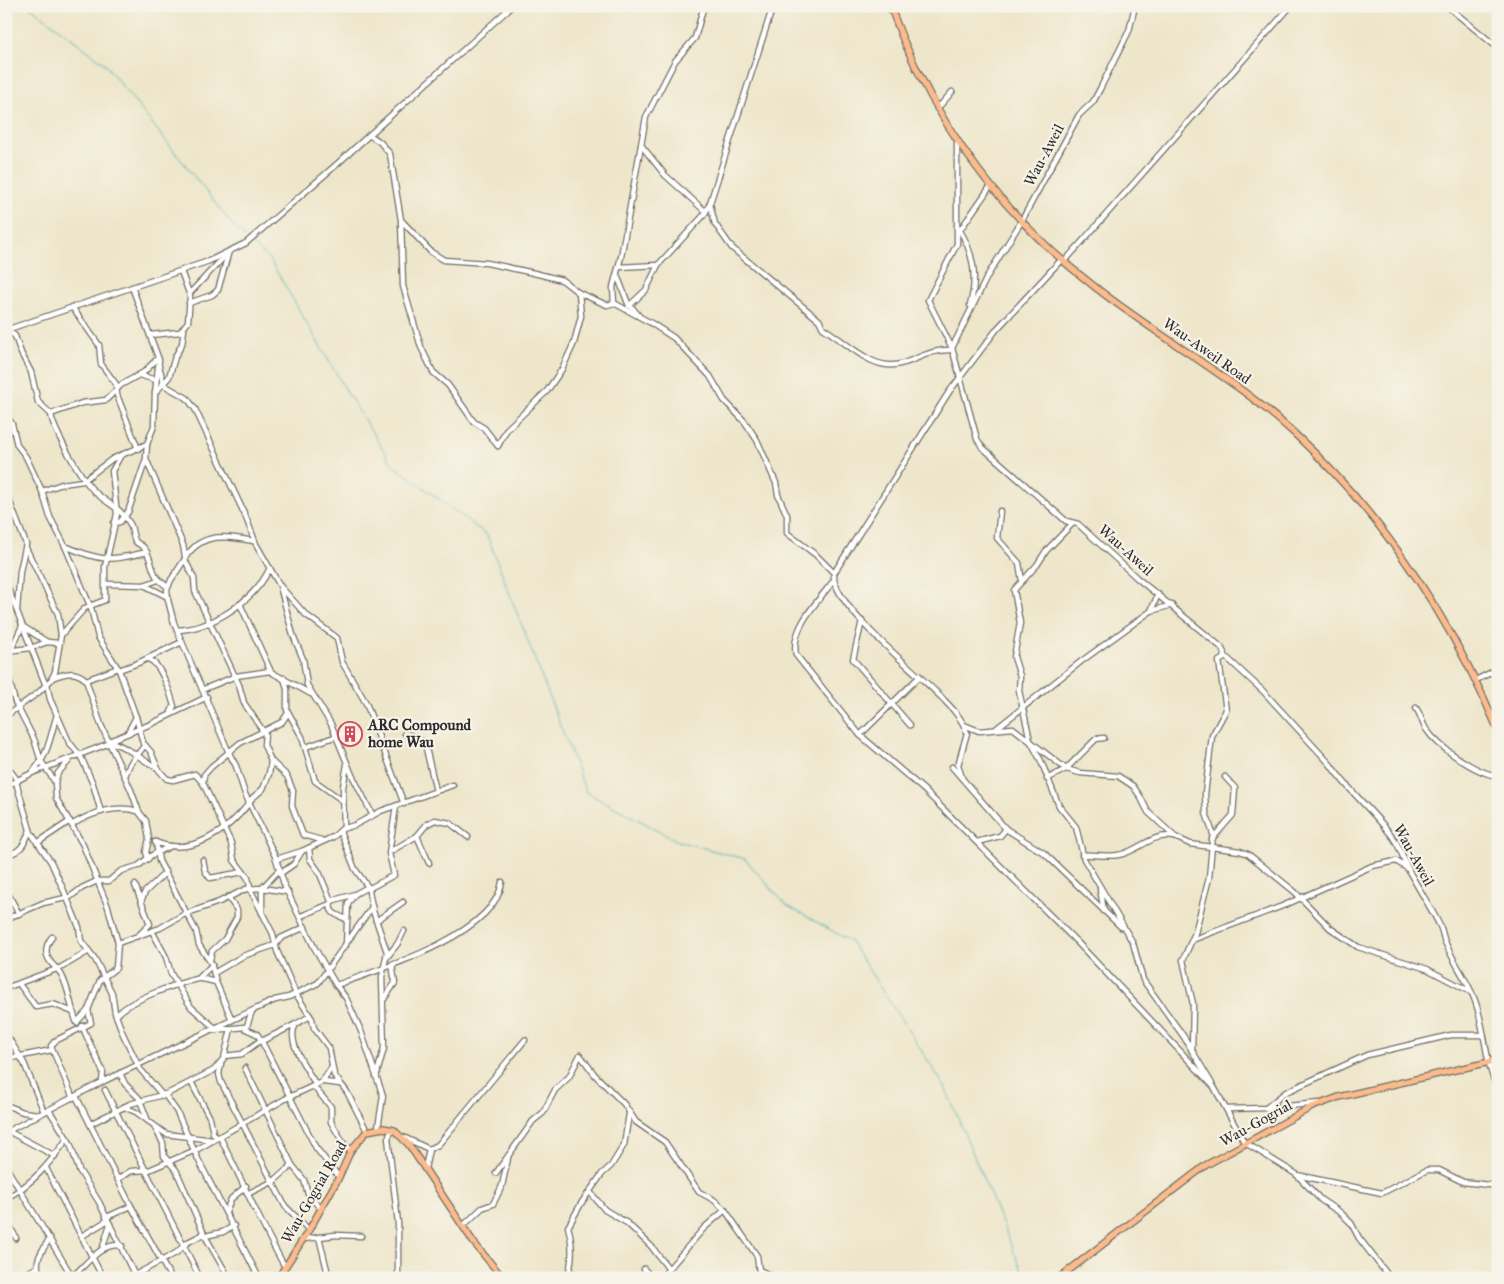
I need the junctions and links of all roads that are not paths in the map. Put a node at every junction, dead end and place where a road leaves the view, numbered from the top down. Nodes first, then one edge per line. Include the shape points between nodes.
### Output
1 (512, 6) edge
2 (707, 6) edge
3 (772, 6) edge
4 (890, 6) edge
5 (1135, 6) edge
6 (1291, 6) edge
7 (1447, 6) edge
8 (1498, 48) edge
9 (952, 92) dead end
10 (938, 109) junction
11 (368, 135) junction
12 (957, 142) junction
13 (642, 145) junction
14 (990, 187) junction
15 (710, 203) junction
16 (706, 212) junction
17 (401, 220) junction
18 (1021, 222) junction
19 (959, 229) junction
20 (229, 251) junction
21 (1063, 261) junction
22 (658, 265) junction
23 (619, 267) junction
24 (181, 271) junction
25 (617, 275) junction
26 (132, 287) junction
27 (190, 293) junction
28 (579, 293) junction
29 (189, 303) junction
30 (614, 303) junction
31 (630, 305) junction
32 (72, 307) junction
33 (624, 310) junction
34 (968, 313) junction
35 (640, 317) junction
36 (7, 330) edge
37 (184, 330) junction
38 (150, 335) junction
39 (952, 349) junction
40 (158, 358) junction
41 (159, 366) junction
42 (139, 376) junction
43 (960, 378) junction
44 (156, 380) junction
45 (164, 385) junction
46 (117, 390) junction
47 (156, 392) junction
48 (51, 414) junction
49 (6, 415) edge
50 (147, 444) junction
51 (138, 449) junction
52 (122, 454) junction
53 (146, 458) junction
54 (85, 480) junction
55 (42, 491) junction
56 (6, 492) edge
57 (116, 506) junction
58 (1000, 512) dead end
59 (125, 517) junction
60 (114, 523) junction
61 (1073, 524) junction
62 (254, 541) junction
63 (65, 546) junction
64 (26, 548) junction
65 (146, 552) junction
66 (185, 558) junction
67 (107, 559) junction
68 (270, 568) junction
69 (834, 573) junction
70 (158, 580) junction
71 (834, 580) junction
72 (1022, 581) junction
73 (6, 583) edge
74 (106, 584) junction
75 (144, 585) junction
76 (280, 586) junction
77 (168, 587) junction
78 (1158, 594) junction
79 (168, 597) junction
80 (240, 604) junction
81 (90, 605) junction
82 (1172, 606) junction
83 (17, 610) junction
84 (1151, 611) junction
85 (211, 621) junction
86 (862, 621) junction
87 (22, 626) junction
88 (177, 630) junction
89 (61, 635) junction
90 (47, 642) junction
91 (182, 642) junction
92 (59, 644) junction
93 (31, 648) junction
94 (9, 650) edge
95 (157, 654) junction
96 (1226, 656) junction
97 (148, 659) junction
98 (156, 665) junction
99 (6, 668) edge
100 (118, 669) junction
101 (1498, 669) edge
102 (270, 671) junction
103 (236, 676) junction
104 (920, 676) junction
105 (284, 678) junction
106 (51, 679) junction
107 (86, 680) junction
108 (1476, 680) junction
109 (47, 685) junction
110 (204, 690) junction
111 (39, 692) junction
112 (314, 695) junction
113 (207, 697) junction
114 (50, 699) junction
115 (892, 703) junction
116 (17, 708) junction
117 (1022, 708) junction
118 (1416, 708) dead end
119 (288, 713) junction
120 (57, 715) junction
121 (6, 716) edge
122 (168, 716) junction
123 (136, 717) junction
124 (282, 722) junction
125 (294, 722) junction
126 (964, 724) junction
127 (910, 726) dead end
128 (140, 729) junction
129 (996, 729) junction
130 (1498, 730) edge
131 (263, 732) junction
132 (128, 733) junction
133 (405, 733) dead end
134 (860, 735) junction
135 (337, 736) junction
136 (1104, 738) dead end
137 (1030, 740) junction
138 (109, 742) junction
139 (145, 745) junction
140 (306, 747) junction
141 (229, 753) junction
142 (79, 754) junction
143 (136, 756) junction
144 (71, 759) junction
145 (41, 761) junction
146 (271, 761) junction
147 (348, 764) junction
148 (6, 765) edge
149 (952, 767) dead end
150 (44, 768) junction
151 (157, 768) junction
152 (1066, 769) junction
153 (32, 773) junction
154 (125, 776) junction
155 (1498, 776) edge
156 (1226, 777) dead end
157 (962, 778) junction
158 (1047, 779) junction
159 (17, 781) junction
160 (55, 782) junction
161 (203, 783) junction
162 (454, 785) dead end
163 (6, 786) edge
164 (436, 791) junction
165 (249, 801) junction
166 (343, 801) junction
167 (404, 804) junction
168 (396, 806) junction
169 (138, 811) junction
170 (101, 812) junction
171 (372, 814) junction
172 (72, 823) junction
173 (223, 829) junction
174 (1006, 829) junction
175 (30, 830) junction
176 (342, 830) junction
177 (417, 836) junction
178 (468, 837) dead end
179 (1175, 838) junction
180 (149, 839) junction
181 (321, 840) junction
182 (1211, 840) junction
183 (156, 842) junction
184 (977, 842) junction
185 (37, 843) junction
186 (171, 846) junction
187 (1211, 847) junction
188 (6, 848) edge
189 (309, 848) junction
190 (302, 851) junction
191 (157, 852) junction
192 (390, 852) junction
193 (7, 855) edge
194 (1082, 855) junction
195 (148, 858) junction
196 (277, 859) junction
197 (204, 860) dead end
198 (429, 863) dead end
199 (1408, 868) junction
200 (280, 871) junction
201 (166, 872) junction
202 (243, 872) junction
203 (6, 876) edge
204 (97, 881) junction
205 (502, 882) dead end
206 (135, 885) dead end
207 (262, 888) junction
208 (1100, 888) junction
209 (250, 889) junction
210 (369, 889) junction
211 (6, 890) edge
212 (288, 892) junction
213 (355, 894) junction
214 (67, 898) junction
215 (228, 898) junction
216 (1300, 898) junction
217 (141, 902) junction
218 (403, 902) dead end
219 (331, 903) junction
220 (372, 907) junction
221 (1104, 911) junction
222 (186, 913) junction
223 (19, 914) junction
224 (262, 916) junction
225 (301, 916) junction
226 (6, 919) edge
227 (346, 919) junction
228 (376, 921) junction
229 (305, 927) junction
230 (152, 931) junction
231 (1126, 931) junction
232 (404, 932) dead end
233 (52, 936) dead end
234 (138, 936) junction
235 (1191, 940) junction
236 (118, 943) junction
237 (275, 945) junction
238 (346, 945) junction
239 (89, 951) junction
240 (387, 957) junction
241 (211, 963) junction
242 (392, 964) junction
243 (384, 968) junction
244 (57, 970) junction
245 (328, 972) junction
246 (214, 973) junction
247 (103, 976) junction
248 (199, 978) junction
249 (216, 982) junction
250 (19, 984) junction
251 (336, 985) junction
252 (180, 986) junction
253 (6, 988) edge
254 (1471, 992) junction
255 (296, 994) junction
256 (384, 1000) junction
257 (88, 1010) junction
258 (253, 1010) junction
259 (73, 1012) junction
260 (116, 1016) junction
261 (310, 1016) junction
262 (232, 1020) junction
263 (77, 1022) junction
264 (296, 1024) junction
265 (81, 1027) junction
266 (245, 1027) junction
267 (212, 1029) junction
268 (231, 1029) junction
269 (6, 1034) edge
270 (1483, 1035) junction
271 (262, 1040) junction
272 (525, 1040) dead end
273 (52, 1050) junction
274 (1192, 1052) junction
275 (20, 1056) junction
276 (225, 1056) junction
277 (6, 1059) edge
278 (1498, 1060) edge
279 (1487, 1062) junction
280 (221, 1064) junction
281 (332, 1064) junction
282 (138, 1065) junction
283 (245, 1068) dead end
284 (120, 1073) junction
285 (376, 1078) junction
286 (102, 1082) junction
287 (190, 1082) junction
288 (322, 1082) junction
289 (342, 1085) junction
290 (314, 1086) junction
291 (1214, 1087) junction
292 (105, 1090) dead end
293 (1498, 1090) edge
294 (164, 1095) junction
295 (75, 1097) junction
296 (289, 1097) junction
297 (140, 1100) junction
298 (1320, 1103) junction
299 (6, 1104) edge
300 (124, 1107) junction
301 (1266, 1108) junction
302 (1227, 1109) junction
303 (267, 1111) junction
304 (44, 1112) junction
305 (115, 1112) junction
306 (629, 1114) junction
307 (149, 1123) junction
308 (90, 1124) junction
309 (243, 1124) junction
310 (155, 1128) junction
311 (378, 1128) junction
312 (392, 1130) junction
313 (367, 1131) junction
314 (7, 1132) edge
315 (188, 1136) junction
316 (403, 1137) junction
317 (217, 1138) junction
318 (67, 1139) junction
319 (1244, 1142) junction
320 (429, 1149) junction
321 (351, 1150) junction
322 (194, 1151) junction
323 (510, 1153) junction
324 (55, 1156) junction
325 (168, 1160) junction
326 (292, 1165) junction
327 (6, 1167) edge
328 (424, 1167) junction
329 (46, 1168) junction
330 (144, 1171) junction
331 (496, 1173) dead end
332 (1296, 1174) junction
333 (339, 1177) junction
334 (118, 1178) junction
335 (272, 1182) junction
336 (246, 1186) junction
337 (1498, 1186) edge
338 (20, 1190) junction
339 (590, 1192) junction
340 (249, 1193) junction
341 (6, 1198) edge
342 (131, 1206) junction
343 (320, 1208) junction
344 (725, 1210) junction
345 (226, 1212) junction
346 (6, 1218) edge
347 (109, 1220) junction
348 (234, 1226) junction
349 (464, 1226) junction
350 (309, 1230) junction
351 (205, 1235) junction
352 (82, 1236) junction
353 (362, 1236) dead end
354 (319, 1237) junction
355 (16, 1238) dead end
356 (50, 1238) junction
357 (304, 1239) junction
358 (122, 1246) junction
359 (183, 1246) junction
360 (102, 1250) junction
361 (94, 1257) junction
362 (161, 1261) junction
363 (285, 1267) junction
364 (36, 1268) junction
365 (668, 1268) junction
366 (644, 1269) dead end
367 (759, 1270) junction
368 (6, 1272) edge
369 (136, 1276) edge
370 (328, 1276) edge
371 (72, 1277) edge
372 (10, 1278) edge
373 (18, 1278) edge
374 (42, 1278) edge
375 (103, 1278) edge
376 (171, 1278) edge
377 (200, 1278) edge
378 (229, 1278) edge
379 (259, 1278) edge
380 (278, 1278) edge
381 (316, 1278) edge
382 (351, 1278) edge
383 (398, 1278) edge
384 (503, 1278) edge
385 (567, 1278) edge
386 (652, 1278) edge
387 (660, 1278) edge
388 (760, 1278) edge
389 (776, 1278) edge
390 (1059, 1278) edge
391 (1390, 1278) edge

1 - 11 street
2 - 13 street via 703,9 695,38 675,61 651,105
3 - 15 street
4 - 10 main road, Wau-Aweil Road via 914,65
5 - 18 street, Wau-Aweil via 1129,31 1100,89 1080,115
6 - 21 street
7 - 8 street
9 - 10 street
10 - 12 main road, Wau-Aweil Road
11 - 17 street via 380,142 390,154
11 - 20 street via 246,243
12 - 14 main road, Wau-Aweil Road
12 - 19 street
13 - 16 street via 665,175
13 - 23 street
14 - 18 main road, Wau-Aweil Road
14 - 19 street
15 - 16 street
15 - 39 street via 715,224 732,248 819,320 823,328 876,363 899,365 934,350
16 - 22 street
17 - 28 street via 431,252 444,260 487,263 534,273 562,280
17 - 28 street via 403,286 421,347 433,372 448,385 474,422 484,428 498,446 507,429 547,391 562,369 574,343 581,316
18 - 21 main road, Wau-Aweil Road
18 - 34 street, Wau-Aweil
19 - 34 street via 975,268
19 - 39 street via 956,252 928,300
20 - 24 street
20 - 27 street
20 - 29 street via 218,290
21 - 43 street via 997,329
21 - 108 main road, Wau-Aweil Road via 1227,379 1295,434 1397,550 1433,602
22 - 23 street
22 - 31 street via 646,290
23 - 25 street
24 - 26 street
24 - 27 street
25 - 30 street via 613,287
25 - 31 street
26 - 32 street
26 - 38 street
27 - 29 street
28 - 30 street via 607,305
29 - 37 street
30 - 33 street
31 - 33 street
31 - 35 street
32 - 36 street
32 - 46 street via 98,342 102,367 113,379
33 - 35 street
34 - 39 street, Wau-Aweil
35 - 69 street via 682,346 710,376 724,400 741,416 757,440 773,475 787,515 787,533
36 - 48 street via 15,336 31,372 39,403
37 - 38 street
37 - 45 street via 182,344
38 - 40 street
39 - 43 street, Wau-Aweil
40 - 41 street
40 - 42 street
41 - 44 street
41 - 45 street
42 - 44 street
42 - 46 street
43 - 61 street, Wau-Aweil via 979,443
43 - 69 street
44 - 47 street
45 - 47 street
45 - 62 street via 187,398 195,408
46 - 48 street via 104,401 82,403
46 - 51 street
47 - 50 street via 154,426
48 - 54 street via 55,429
49 - 55 street via 12,424 16,445 26,457
50 - 51 street
50 - 53 street
51 - 52 street
52 - 54 street
52 - 57 street via 112,471
53 - 59 street
53 - 66 street via 183,545
54 - 55 street
54 - 57 street via 97,495
55 - 63 street via 50,517
56 - 64 street via 24,534
57 - 59 street
57 - 60 street
58 - 72 street via 997,538 1019,563
59 - 60 street
59 - 65 street via 135,540
60 - 67 street
61 - 72 street
61 - 78 street, Wau-Aweil via 1078,524
62 - 66 street via 219,536 196,546
62 - 68 street
63 - 67 street via 87,556
63 - 81 street
64 - 83 street via 20,571
64 - 89 street via 58,614
65 - 67 street
65 - 70 street
66 - 77 street
66 - 85 street via 194,578 195,591
67 - 74 street
68 - 76 street
68 - 80 street via 257,590
69 - 71 street
70 - 75 street
70 - 77 street
71 - 86 street via 843,602
71 - 134 street via 804,620 794,648 799,661
72 - 117 street via 1014,590 1020,623 1014,656 1020,676
73 - 83 street
74 - 75 street
74 - 81 street via 105,601
75 - 79 street
76 - 112 street via 303,659 306,682
76 - 167 street via 308,617 337,638 342,662 366,703
77 - 79 street
78 - 82 street, Wau-Aweil
78 - 84 street
79 - 88 street
80 - 85 street
80 - 102 street
81 - 89 street
81 - 100 street via 98,637
82 - 84 street
82 - 96 street, Wau-Aweil via 1221,647
83 - 87 street
84 - 117 street
85 - 88 street via 196,628
85 - 103 street
86 - 104 street
86 - 115 street via 853,659
87 - 90 street
87 - 93 street
87 - 94 street
88 - 91 street
89 - 92 street
90 - 92 street
90 - 93 street
91 - 95 street
91 - 110 street
92 - 106 street
93 - 94 street
93 - 109 street
95 - 97 street
95 - 98 street
96 - 182 street via 1219,661 1226,710 1212,736 1205,794 1206,813 1213,834
96 - 199 street, Wau-Aweil via 1263,691 1374,812 1394,838
97 - 98 street
97 - 100 street
98 - 122 street via 174,706
99 - 116 street
100 - 107 street
100 - 123 street
101 - 108 street
102 - 103 street
102 - 105 street
103 - 110 street
103 - 131 street via 244,703
104 - 115 street
104 - 126 street
105 - 112 street
105 - 119 street via 288,690
106 - 107 street via 80,673
106 - 109 street
107 - 138 street
108 - 130 main road, Wau-Aweil Road
109 - 111 street
109 - 114 street
110 - 113 street
111 - 114 street
111 - 116 street
112 - 135 street
113 - 122 street
113 - 141 street
114 - 120 street
115 - 127 street
115 - 134 street
116 - 121 street
116 - 145 street
117 - 129 street
117 - 137 street
118 - 155 street via 1426,729 1459,759 1489,775
119 - 124 street
119 - 125 street
120 - 142 street via 70,744
120 - 145 street
122 - 128 street
123 - 128 street
123 - 132 street
124 - 125 street
124 - 131 street
125 - 140 street
126 - 129 street via 979,731
126 - 157 street via 967,739 958,765
128 - 132 street
128 - 139 street
129 - 137 street via 1013,728
131 - 141 street via 240,743
131 - 146 street
132 - 138 street
133 - 164 street via 424,744
134 - 184 street via 924,790
135 - 140 street
135 - 147 street
136 - 152 street via 1092,742
137 - 152 street
137 - 158 street
138 - 142 street
138 - 143 street via 123,746
138 - 154 street
139 - 143 street
139 - 151 street
140 - 166 street via 316,783
141 - 161 street via 208,769
141 - 165 street
142 - 144 street
142 - 170 street via 94,784
143 - 151 street
143 - 154 street
144 - 150 street
144 - 160 street via 58,773
145 - 150 street
145 - 153 street
146 - 165 street via 266,783
146 - 181 street via 287,776 293,790 292,806 303,835
147 - 166 street
147 - 171 street
148 - 159 street
149 - 157 street
150 - 153 street
150 - 160 street
151 - 161 street via 169,780 195,774
152 - 158 street
152 - 179 street via 1118,776 1133,786 1148,812
153 - 159 street
154 - 169 street
156 - 182 street via 1235,788 1235,811
157 - 174 street
158 - 194 street via 1059,806 1076,828
159 - 163 street
159 - 175 street
160 - 172 street via 56,798
161 - 173 street
162 - 164 street
164 - 167 street
165 - 173 street
165 - 196 street
166 - 176 street
167 - 168 street
168 - 171 street
168 - 192 street
169 - 170 street via 125,808
169 - 180 street via 146,819
170 - 172 street
171 - 176 street
172 - 185 street
172 - 204 street
173 - 186 street via 195,844
173 - 202 street via 232,846 234,860
174 - 184 street via 1000,836
174 - 221 street via 1044,853
175 - 185 street
175 - 193 street via 21,849
176 - 181 street
176 - 210 street via 355,869
177 - 178 street via 426,824 438,820 453,825
177 - 192 street
177 - 198 street
179 - 187 street
179 - 194 street via 1154,838 1118,855
180 - 183 street
180 - 195 street
181 - 189 street
182 - 187 street
183 - 186 street
183 - 191 street
184 - 291 street
185 - 214 street
186 - 191 street
187 - 216 street via 1248,854
187 - 235 street via 1207,891
188 - 193 street
189 - 190 street
189 - 219 street via 310,859 319,872
190 - 196 street
190 - 200 street via 294,864
191 - 195 street
191 - 201 street
192 - 210 street via 394,875
193 - 203 street
194 - 208 street
195 - 204 street via 138,866 121,871 109,881
196 - 200 street
197 - 202 street via 206,874 212,879
199 - 216 street via 1396,861 1372,866
199 - 254 street, Wau-Aweil
200 - 207 street
200 - 212 street
201 - 217 street via 145,892
201 - 222 street
202 - 209 street via 249,880
204 - 214 street
204 - 236 street
205 - 242 street via 496,902 478,921
206 - 217 street
207 - 209 street
207 - 212 street
207 - 224 street
208 - 221 street
208 - 231 street
209 - 215 street
209 - 224 street
210 - 213 street
210 - 220 street
211 - 223 street
212 - 225 street
213 - 219 street
213 - 227 street via 348,903
214 - 223 street via 43,903
214 - 239 street via 80,938
215 - 222 street
215 - 241 street via 237,910 237,917 225,939 212,950
216 - 235 street
216 - 254 street via 1330,928 1358,947 1427,969
217 - 234 street via 150,925
218 - 228 street
219 - 225 street
219 - 227 street via 333,914
220 - 228 street
220 - 238 street
221 - 231 street
222 - 230 street
222 - 241 street
223 - 226 street
224 - 237 street via 273,934
225 - 229 street
227 - 238 street
228 - 240 street
229 - 237 street via 281,938
229 - 245 street
230 - 234 street
230 - 252 street via 171,974
231 - 274 street via 1138,953 1143,980
232 - 240 street
233 - 244 street via 46,954
234 - 236 street
235 - 274 street via 1182,960 1193,1004
236 - 247 street via 116,968
237 - 246 street via 243,956
237 - 255 street
238 - 245 street
239 - 244 street
239 - 247 street
240 - 243 street
241 - 246 street
241 - 248 street
242 - 243 street
242 - 256 street via 395,983
243 - 251 street
243 - 256 street
244 - 250 street
244 - 259 street via 70,994
245 - 251 street
245 - 255 street via 320,981
246 - 249 street
247 - 257 street
247 - 260 street via 113,994
248 - 249 street
248 - 252 street
249 - 262 street
250 - 253 street
250 - 259 street via 36,1008 53,1004
251 - 285 street via 362,1031
252 - 260 street via 137,1000
252 - 267 street via 193,1010
254 - 270 street, Wau-Aweil
255 - 258 street
255 - 261 street
256 - 285 street via 384,1048
257 - 263 street
257 - 265 street via 91,1023
258 - 262 street
258 - 266 street
259 - 263 street
260 - 282 street
261 - 264 street
261 - 281 street via 314,1028 329,1048
262 - 267 street
263 - 265 street
264 - 271 street
264 - 290 street via 294,1042
265 - 273 street via 53,1042
265 - 286 street via 102,1072
266 - 268 street
266 - 271 street
267 - 268 street
267 - 282 street
268 - 276 street
269 - 275 street
270 - 279 street, Wau-Aweil
270 - 301 street via 1432,1038 1358,1058 1286,1092
271 - 276 street via 242,1054
271 - 296 street
272 - 320 street via 438,1144
273 - 275 street
273 - 295 street
274 - 291 street
275 - 277 street
275 - 304 street
276 - 280 street
278 - 279 main road, Wau-Gogrial
279 - 293 street, Wau-Aweil
279 - 298 main road, Wau-Gogrial
280 - 287 street
280 - 309 street via 220,1080
281 - 288 street
281 - 289 street via 335,1077
282 - 284 street
282 - 294 street
283 - 303 street
284 - 286 street
284 - 297 street via 125,1084
285 - 311 street via 383,1102
286 - 295 street
287 - 294 street
287 - 317 street
288 - 289 street
288 - 290 street
289 - 313 street
290 - 296 street
290 - 321 street via 331,1108 331,1122
291 - 302 street
292 - 305 street
294 - 297 street
294 - 315 street via 177,1112
295 - 304 street
295 - 308 street
296 - 303 street
296 - 333 street via 316,1148
297 - 300 street
297 - 307 street
298 - 301 street
298 - 319 main road, Wau-Gogrial
299 - 304 street via 23,1112
300 - 305 street
300 - 307 street
301 - 302 street
302 - 319 street
303 - 309 street
303 - 326 street
304 - 314 street
304 - 318 street
305 - 308 street
305 - 330 street
306 - 323 street via 624,1104 580,1055 569,1077 555,1090 543,1113 533,1121
306 - 339 street via 624,1145
306 - 344 street via 643,1129 665,1142 699,1192
307 - 310 street
308 - 334 street
309 - 317 street
309 - 335 street
310 - 315 street via 172,1136
310 - 325 street
311 - 312 main road, Wau-Gogrial Road
311 - 313 main road, Wau-Gogrial Road
312 - 316 main road, Wau-Gogrial Road
312 - 383 street via 388,1142 398,1223
313 - 321 main road, Wau-Gogrial Road
314 - 324 street
315 - 317 street
315 - 322 street
316 - 320 street
316 - 328 main road, Wau-Gogrial Road
317 - 322 street
317 - 336 street
318 - 324 street
318 - 347 street via 81,1173
319 - 332 street
319 - 390 main road, Wau-Gogrial via 1178,1184
320 - 328 street
321 - 333 main road, Wau-Gogrial Road
322 - 325 street
322 - 345 street
323 - 331 street
323 - 349 street via 502,1186 493,1204 482,1208
324 - 329 street
325 - 330 street
325 - 351 street
326 - 335 street
326 - 343 street
327 - 338 street
328 - 349 main road, Wau-Gogrial Road
329 - 338 street
329 - 352 street
330 - 334 street via 131,1171
330 - 359 street
332 - 337 street via 1382,1193 1427,1170 1439,1170 1463,1182
332 - 391 street via 1321,1200 1351,1223
333 - 343 main road, Wau-Gogrial Road
334 - 342 street
335 - 340 street
335 - 350 street via 285,1206
336 - 340 street
336 - 345 street via 231,1199
338 - 341 street
338 - 356 street
339 - 365 street via 605,1210 627,1223 651,1246
339 - 385 street via 568,1227 572,1237
340 - 363 street via 268,1238
342 - 347 street
342 - 362 street
343 - 350 main road, Wau-Gogrial Road
344 - 365 street
344 - 367 street via 757,1256
345 - 348 street
346 - 355 street
347 - 352 street
347 - 358 street
347 - 360 street
348 - 351 street
348 - 379 street
349 - 384 main road, Wau-Gogrial Road
350 - 357 main road, Wau-Gogrial Road
351 - 359 street
351 - 378 street
352 - 361 street
353 - 354 street
354 - 357 street
354 - 370 street
356 - 364 street
356 - 371 street
357 - 363 main road, Wau-Gogrial Road
358 - 360 street
358 - 369 street
359 - 362 street
359 - 377 street
360 - 361 street
361 - 371 street
361 - 375 street
362 - 369 street
362 - 376 street
363 - 380 main road, Wau-Gogrial Road
364 - 373 street
364 - 374 street
365 - 387 street
366 - 386 street
367 - 388 street
367 - 389 street
368 - 372 street
370 - 381 street
370 - 382 street

